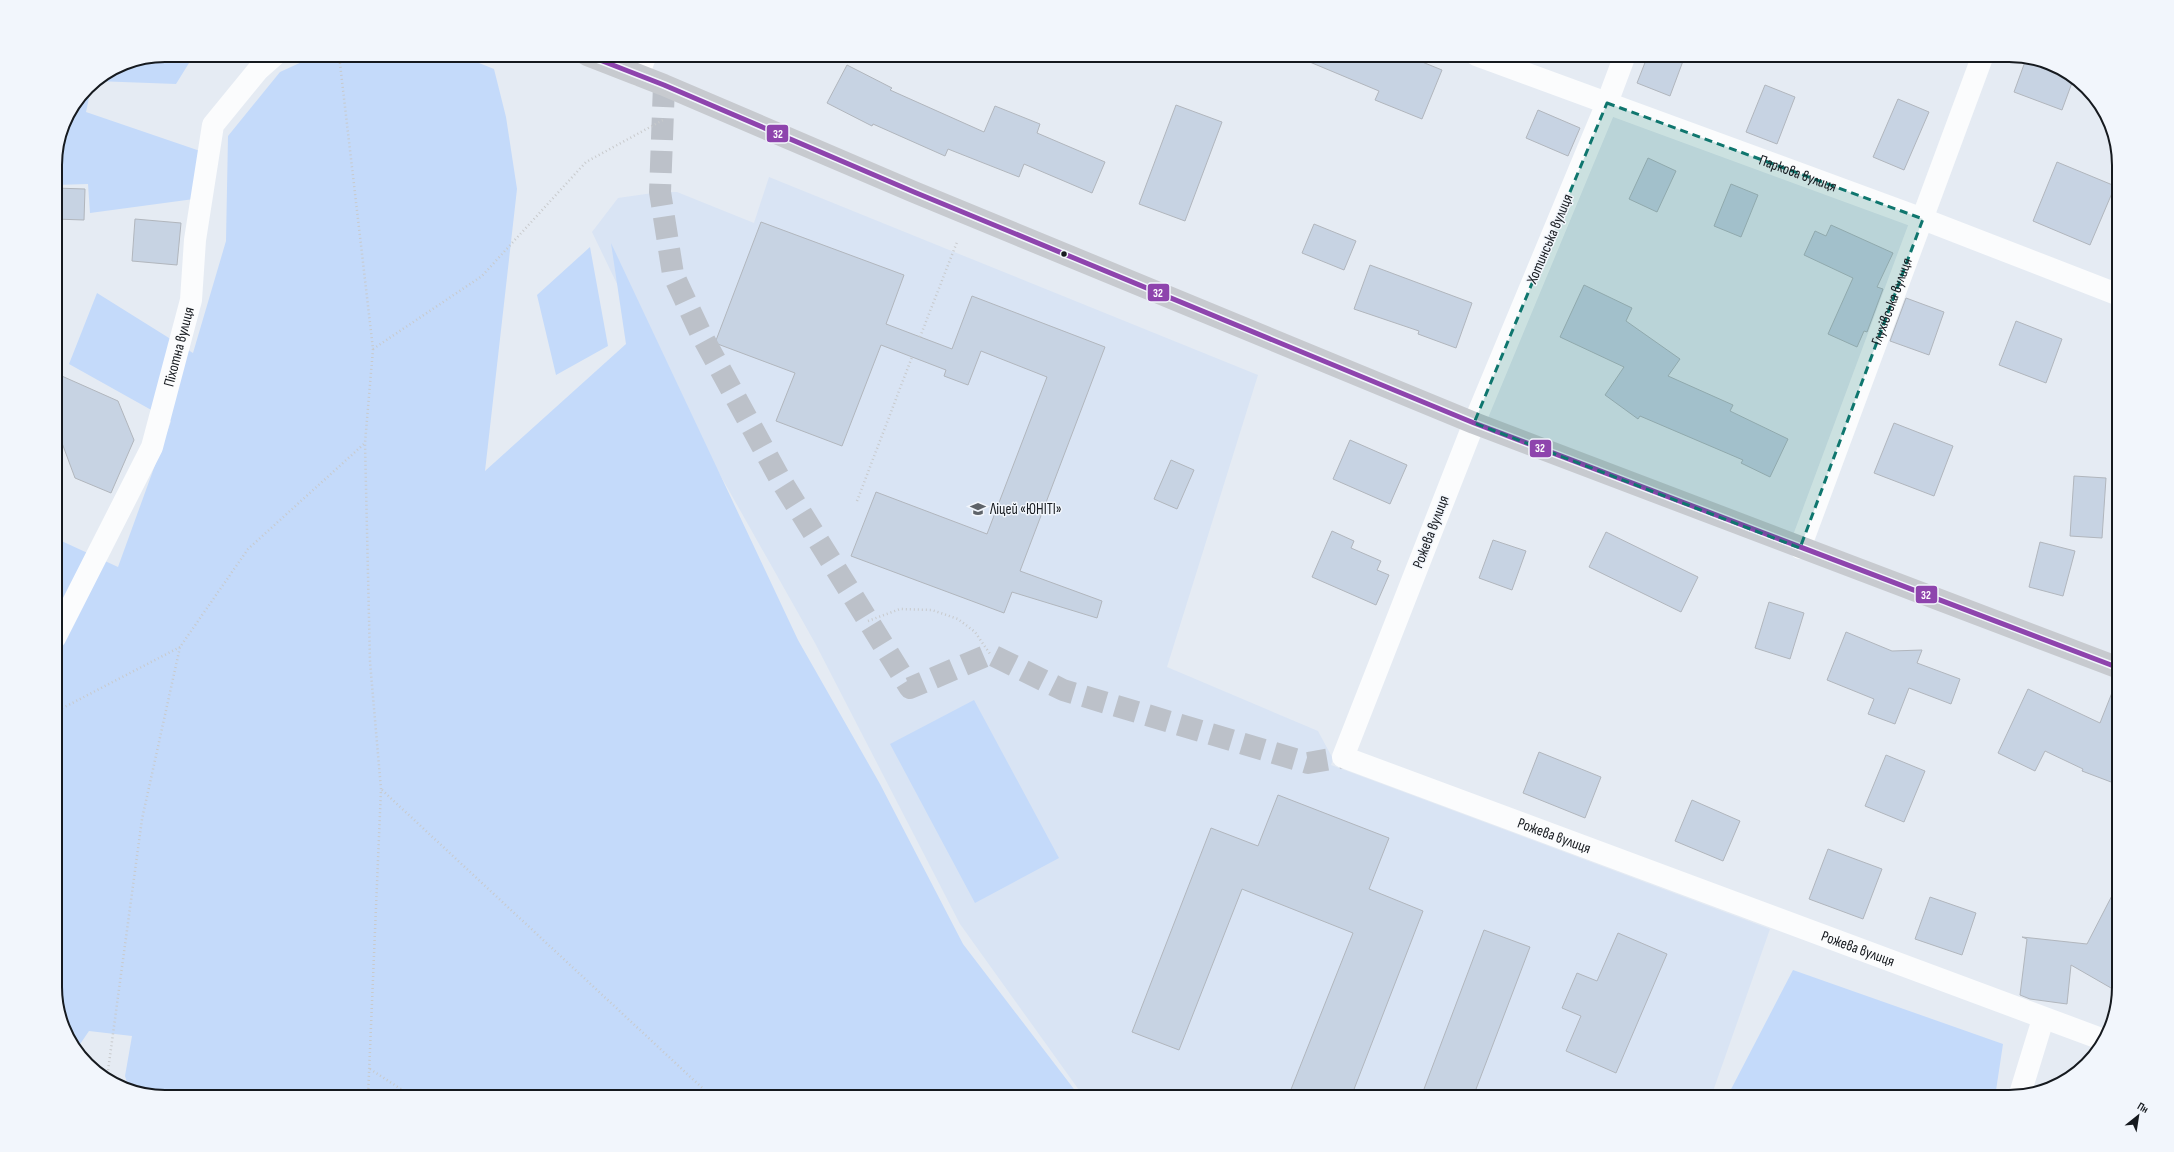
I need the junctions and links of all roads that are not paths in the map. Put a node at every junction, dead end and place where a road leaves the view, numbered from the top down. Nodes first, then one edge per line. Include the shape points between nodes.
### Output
1 (267, 62) edge
2 (605, 62) edge
3 (643, 62) edge
4 (1495, 62) edge
5 (1622, 62) edge
6 (1980, 62) edge
7 (638, 75) junction
8 (1607, 103) junction
9 (1923, 219) junction
10 (2112, 292) edge
11 (1474, 423) junction
12 (1800, 548) junction
13 (62, 624) edge
14 (2112, 665) edge
15 (2043, 1019) junction
16 (2098, 1038) edge
17 (2022, 1089) edge

1 - 13 street, Піхотна вулиця via 213,125 195,240 191,300 152,447
2 - 7 main road
3 - 7 street
4 - 8 street, Паркова вулиця
5 - 8 street, Хотинська вулиця
6 - 9 street, Глухівська вулиця
7 - 11 main road
8 - 9 street, Паркова вулиця
8 - 11 street, Хотинська вулиця
9 - 10 street, Паркова вулиця
9 - 12 street, Глухівська вулиця
11 - 12 main road
11 - 15 street, Рожева вулиця via 1342,757
12 - 14 main road
15 - 16 street, Рожева вулиця
15 - 17 street

